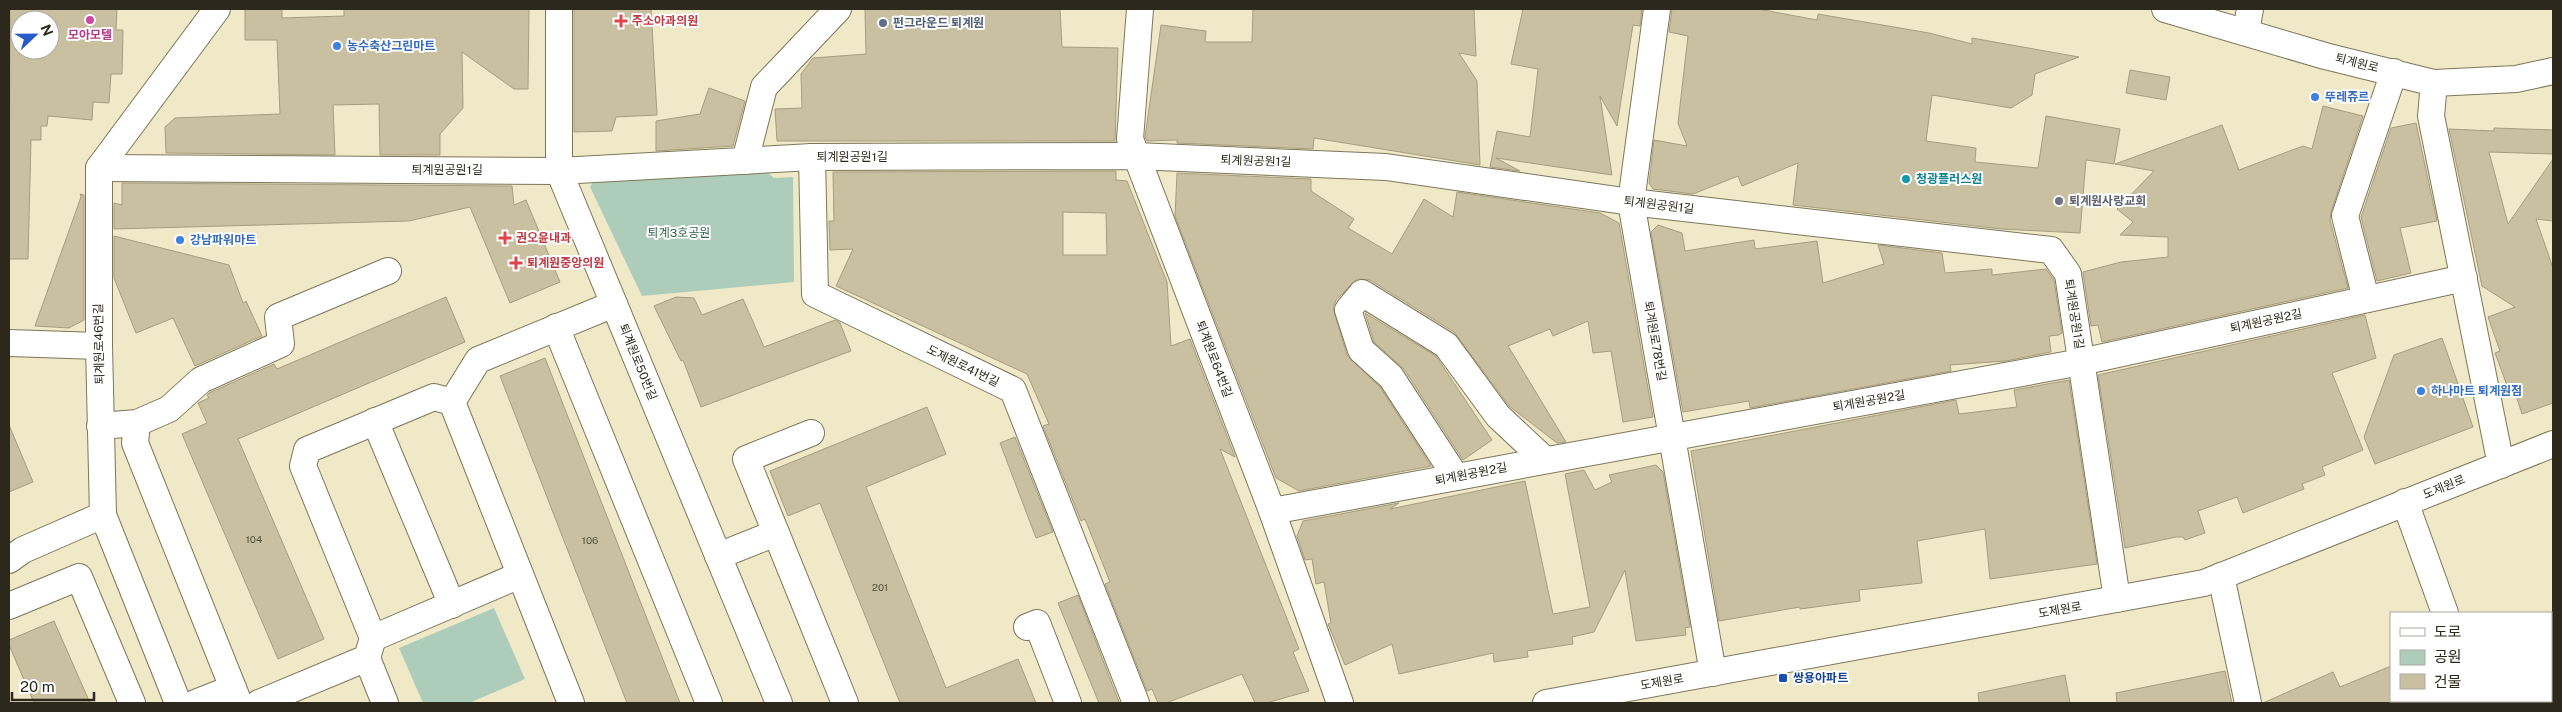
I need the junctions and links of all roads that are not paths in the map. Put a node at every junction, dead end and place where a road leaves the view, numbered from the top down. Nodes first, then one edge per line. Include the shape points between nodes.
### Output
1 (217, 9) edge
2 (559, 9) edge
3 (838, 9) edge
4 (1140, 9) edge
5 (1657, 9) edge
6 (2164, 9) edge
7 (2248, 20) edge
8 (2553, 71) edge
9 (2394, 72) junction
10 (2434, 83) junction
11 (1136, 156) junction
12 (812, 157) junction
13 (745, 161) junction
14 (99, 168) junction
15 (559, 171) junction
16 (1631, 202) junction
17 (388, 271) dead end
18 (2464, 278) junction
19 (2366, 299) junction
20 (614, 304) junction
21 (556, 327) junction
22 (9, 342) edge
23 (98, 346) junction
24 (2081, 362) junction
25 (452, 402) junction
26 (375, 421) junction
27 (136, 423) junction
28 (100, 426) junction
29 (811, 433) dead end
30 (1672, 437) junction
31 (2553, 444) edge
32 (1545, 460) junction
33 (2501, 464) junction
34 (1456, 477) junction
35 (2405, 502) junction
36 (1272, 511) junction
37 (103, 515) junction
38 (776, 533) junction
39 (718, 556) junction
40 (9, 560) edge
41 (520, 575) junction
42 (2222, 576) junction
43 (2117, 599) junction
44 (452, 605) junction
45 (9, 606) edge
46 (2445, 612) edge
47 (1027, 627) dead end
48 (370, 648) junction
49 (1713, 673) junction
50 (236, 695) edge
51 (132, 703) edge
52 (178, 703) edge
53 (195, 703) edge
54 (259, 703) edge
55 (385, 703) edge
56 (571, 703) edge
57 (709, 703) edge
58 (778, 703) edge
59 (845, 703) edge
60 (1068, 703) edge
61 (1136, 703) edge
62 (1340, 703) edge
63 (1546, 703) edge
64 (2248, 703) edge

1 - 14 street
2 - 15 street, 퇴계원로50번길
3 - 13 street via 764,87
4 - 11 street, 퇴계원로64번길 via 1130,139
5 - 16 street, 퇴계원로78번길
6 - 7 street, 퇴계원로
7 - 9 street, 퇴계원로 via 2326,56
8 - 10 street, 퇴계원로 via 2516,79
9 - 10 street, 퇴계원로
9 - 19 street via 2345,216
10 - 18 street via 2431,116
11 - 12 street, 퇴계원공원1길
11 - 16 street, 퇴계원공원1길 via 1386,167
11 - 36 street, 퇴계원로64번길
12 - 13 street, 퇴계원공원1길
12 - 61 street, 도제원로41번길 via 815,294 1013,390
13 - 15 street, 퇴계원공원1길
14 - 15 street, 퇴계원공원1길
14 - 23 street, 퇴계원로46번길
15 - 20 street, 퇴계원로50번길
16 - 24 street, 퇴계원공원1길 via 2051,250 2068,274
16 - 30 street, 퇴계원로78번길
17 - 27 street via 278,317 281,344 201,380 169,409
18 - 19 street, 퇴계원공원2길
18 - 33 street
19 - 24 street, 퇴계원공원2길
20 - 21 street
20 - 39 street, 퇴계원로50번길
21 - 25 street via 478,360
21 - 57 street
22 - 23 street
23 - 28 street, 퇴계원로46번길
24 - 30 street, 퇴계원공원2길
24 - 43 street, 퇴계원공원1길
25 - 26 street via 434,397
25 - 41 street
26 - 44 street
26 - 48 street via 307,450 302,466
27 - 28 street
27 - 50 street via 135,443
28 - 37 street, 퇴계원로46번길
29 - 38 street via 746,460
30 - 32 street, 퇴계원공원2길
30 - 49 street, 퇴계원로78번길
31 - 33 street, 도제원로
32 - 34 street, 퇴계원공원2길
32 - 34 street via 1498,416 1446,345 1362,293 1348,310 1362,350 1391,377
33 - 35 street, 도제원로
34 - 36 street, 퇴계원공원2길
35 - 42 street, 도제원로
35 - 46 street
36 - 62 street, 퇴계원로64번길
37 - 40 street via 23,550
37 - 52 street, 퇴계원로46번길
38 - 39 street
38 - 59 street
39 - 58 street, 퇴계원로50번길
41 - 44 street
41 - 56 street
42 - 43 street, 도제원로 via 2204,584
42 - 64 street
43 - 49 street, 도제원로
44 - 48 street
45 - 51 street via 79,577
47 - 60 street via 1037,623
48 - 54 street
48 - 55 street
49 - 63 street, 도제원로
50 - 53 street

